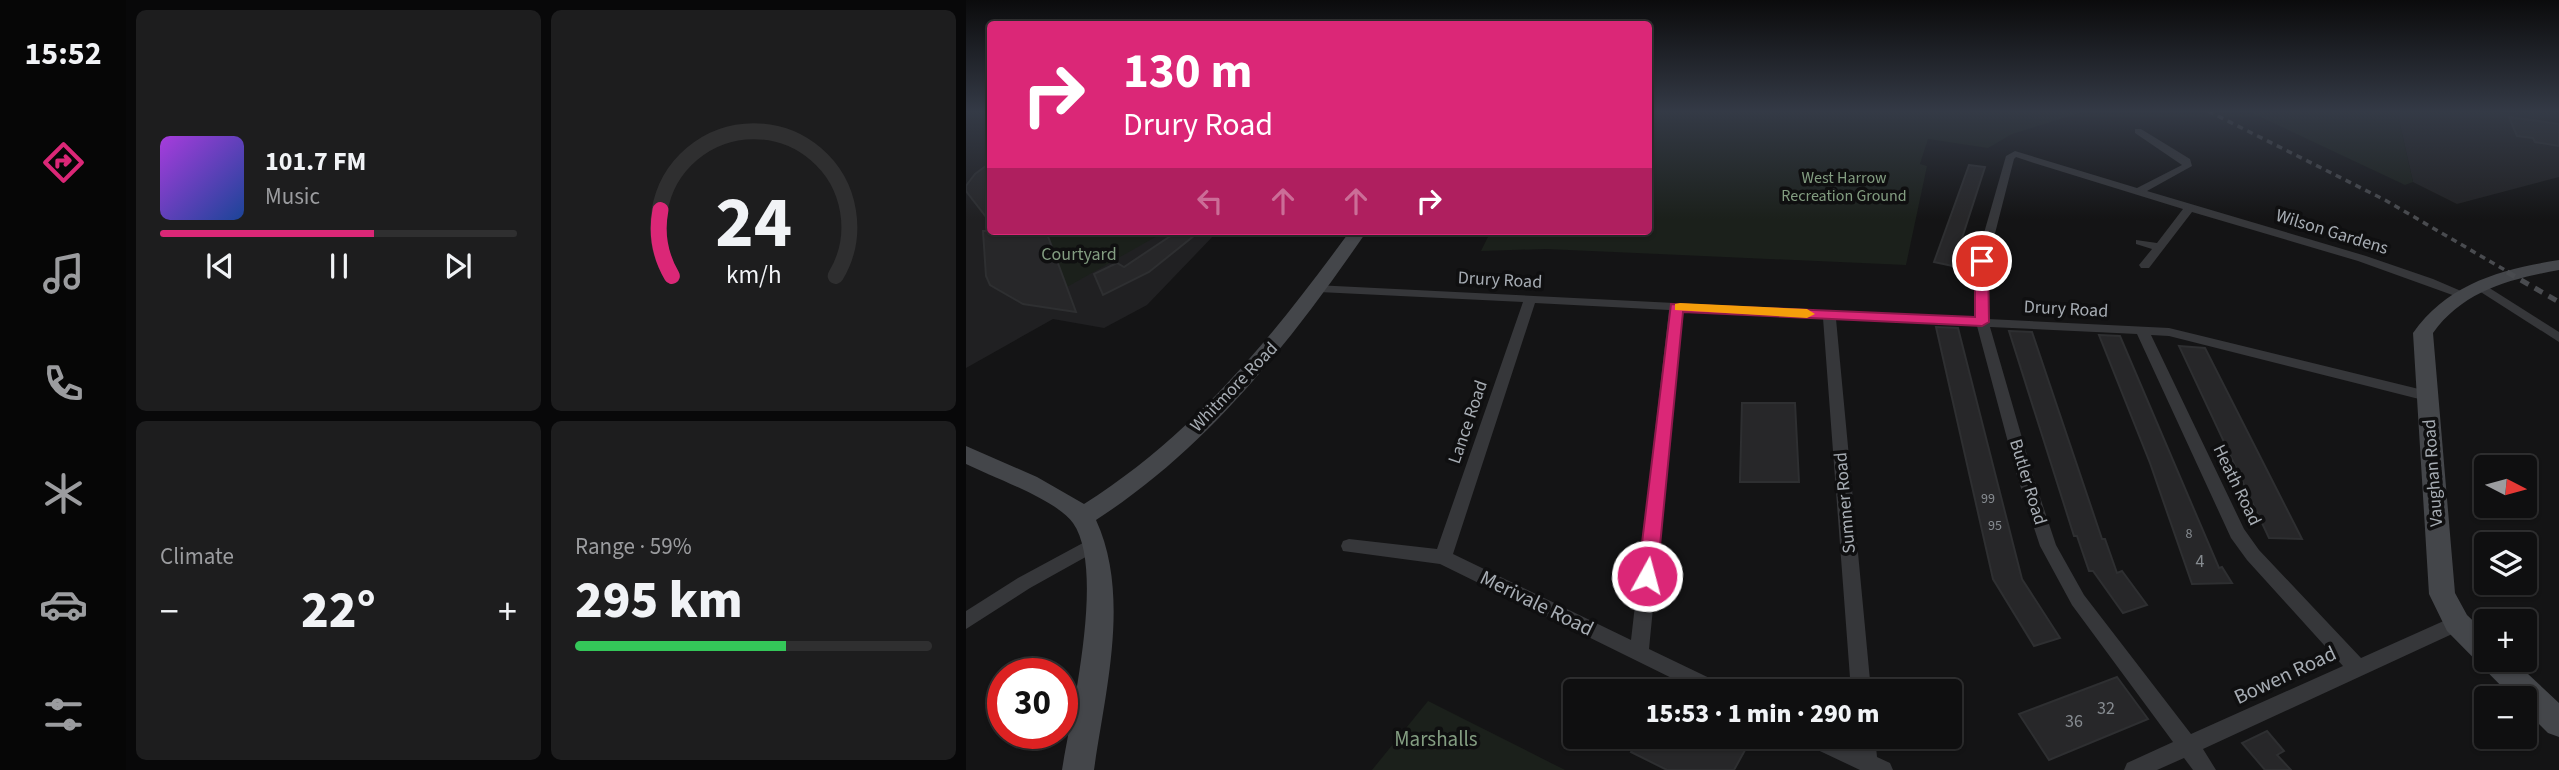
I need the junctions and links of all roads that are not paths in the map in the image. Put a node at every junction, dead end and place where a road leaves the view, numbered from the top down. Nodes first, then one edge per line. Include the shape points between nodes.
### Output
1 (2163, 147) edge
2 (2015, 154) joint
3 (2139, 191) junction
4 (2190, 208) junction
5 (1356, 235) edge
6 (2140, 242) dead end
7 (2159, 247) junction
8 (2145, 265) dead end
9 (2559, 265) edge
10 (1318, 288) junction
11 (2471, 290) junction
12 (1530, 299) junction
13 (1676, 307) junction
14 (1829, 315) junction
15 (1982, 322) junction
16 (2142, 330) junction
17 (2559, 338) edge
18 (2427, 396) junction
19 (966, 454) edge
20 (1082, 517) junction
21 (1094, 544) junction
22 (1349, 546) dead end
23 (1443, 557) junction
24 (966, 621) edge
25 (2457, 623) junction
26 (2474, 640) edge
27 (1639, 654) junction
28 (2357, 667) junction
29 (2506, 672) edge
30 (1692, 679) edge
31 (1860, 679) edge
32 (2559, 723) edge
33 (2187, 745) junction
34 (1838, 749) edge
35 (1869, 749) edge
36 (1875, 766) edge
37 (1077, 770) edge
38 (2134, 770) edge
39 (2206, 770) edge

1 - 3 street via 2187,166
2 - 3 street, Wilson Gardens
2 - 15 street, Butler Road via 2009,158 1982,261
3 - 4 street, Wilson Gardens
4 - 7 street
4 - 11 street, Wilson Gardens
5 - 10 street, Whitmore Road
6 - 7 street
7 - 8 street
9 - 11 street via 2491,280
10 - 12 street, Drury Road
10 - 20 street, Whitmore Road via 1279,341 1198,426 1134,483
11 - 17 street, Wilson Gardens
11 - 18 street, Vaughan Road via 2432,318 2423,333
12 - 13 street, Drury Road
12 - 23 street, Lance Road
13 - 14 street, Drury Road
13 - 27 street
14 - 15 street, Drury Road
14 - 31 street, Sumner Road
15 - 16 street, Drury Road
15 - 33 street, Butler Road via 2048,546 2078,600
16 - 18 street, Drury Road via 2194,337
16 - 28 street, Heath Road via 2237,533
18 - 25 street, Vaughan Road via 2442,594
19 - 20 street via 1063,502
20 - 21 street
21 - 24 street
21 - 37 street via 1098,623
22 - 23 street, Merivale Road
23 - 27 street, Merivale Road
25 - 26 street, Vaughan Road
25 - 28 street, Bowen Road
27 - 30 street, Merivale Road
28 - 33 street, Bowen Road
29 - 32 street
33 - 38 street, Bowen Road
33 - 39 street, Butler Road
34 - 36 street
35 - 36 street

